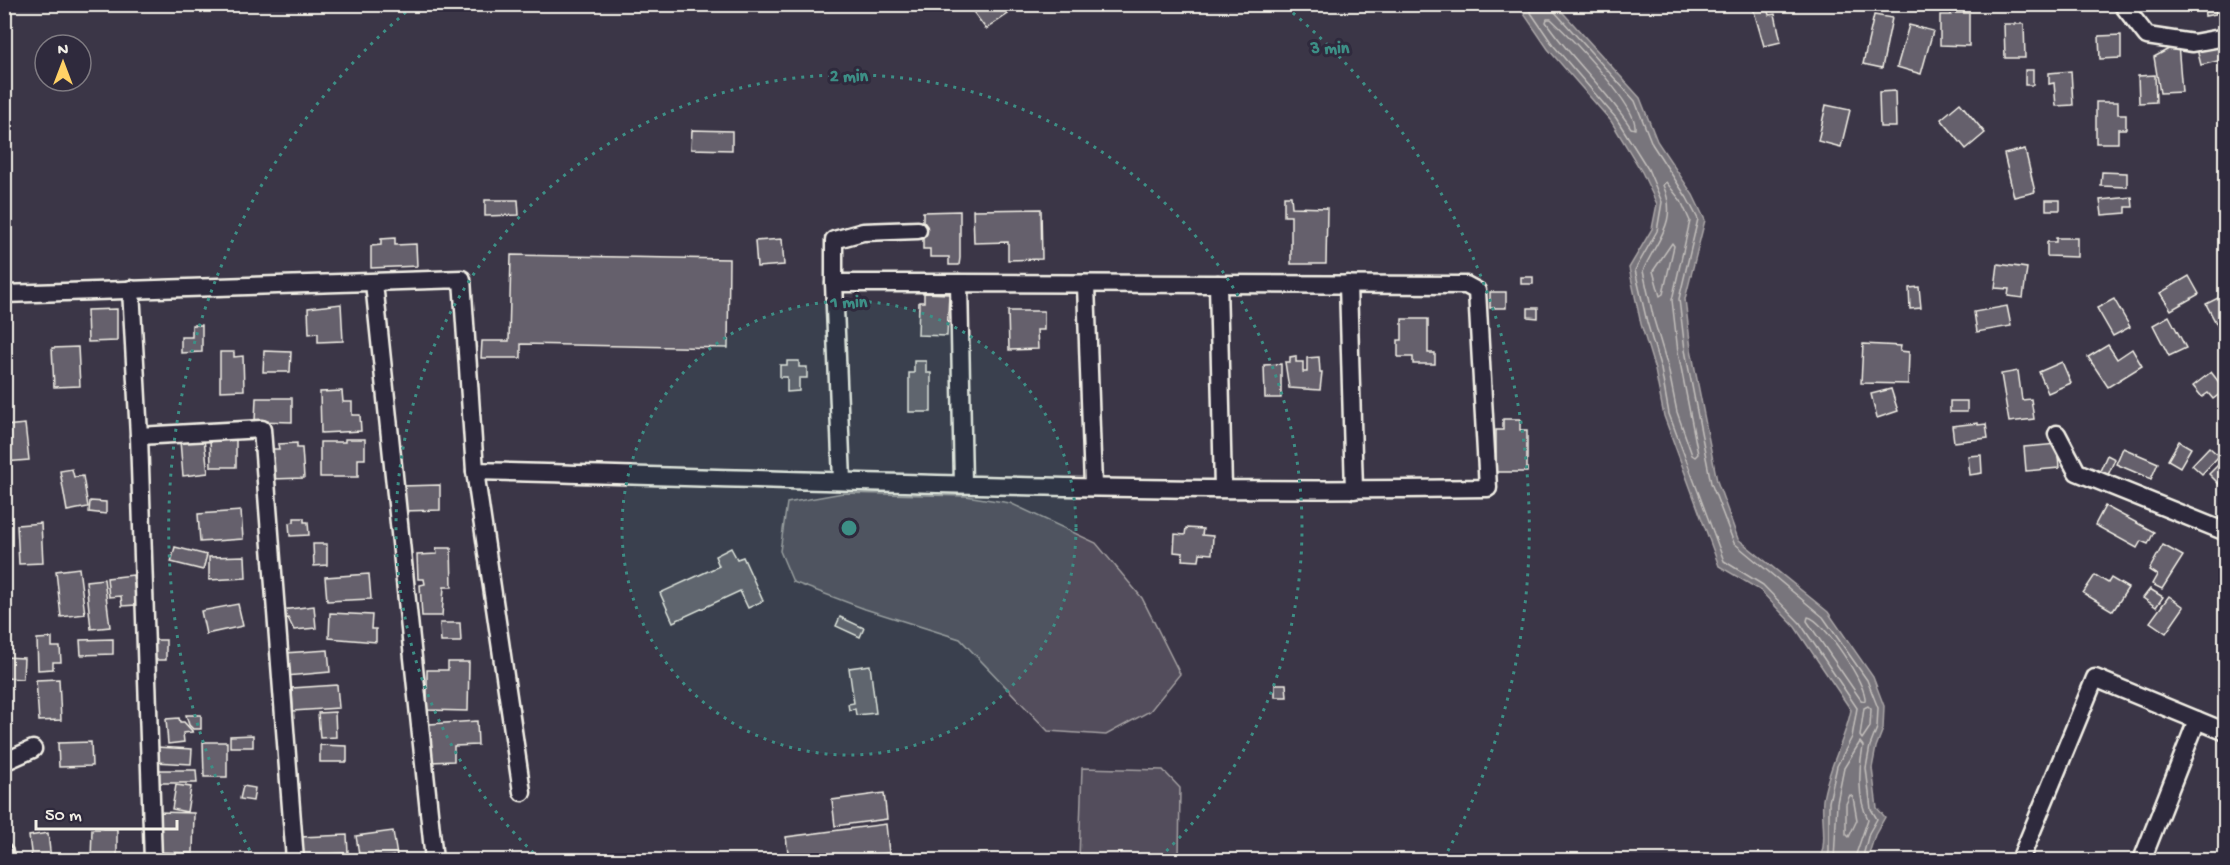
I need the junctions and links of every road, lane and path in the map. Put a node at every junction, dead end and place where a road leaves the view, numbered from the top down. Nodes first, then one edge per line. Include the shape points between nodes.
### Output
1 (2122, 4) edge
2 (2226, 37) edge
3 (918, 230) dead end
4 (834, 283) junction
5 (959, 283) junction
6 (374, 284) junction
7 (1218, 284) junction
8 (1348, 284) junction
9 (1086, 285) junction
10 (131, 288) junction
11 (4, 294) edge
12 (2057, 435) dead end
13 (139, 436) junction
14 (475, 471) junction
15 (842, 481) junction
16 (963, 484) junction
17 (1093, 486) junction
18 (1223, 488) junction
19 (1354, 490) junction
20 (2226, 532) edge
21 (2197, 720) junction
22 (2226, 732) edge
23 (33, 749) dead end
24 (4, 762) edge
25 (522, 792) dead end
26 (4, 853) edge
27 (5, 861) edge
28 (153, 861) edge
29 (295, 861) edge
30 (434, 861) edge
31 (2020, 861) edge
32 (2142, 861) edge

1 - 2 street via 2147,36 2193,43
3 - 4 street via 863,232 834,240
4 - 5 street
4 - 15 street
5 - 9 street
5 - 16 street
6 - 10 street
6 - 14 street via 462,279
6 - 30 street
7 - 8 street
7 - 9 street
7 - 18 street
8 - 19 street
8 - 19 street via 1466,285 1478,291 1488,488
9 - 17 street
10 - 11 street
10 - 13 street
12 - 20 street via 2077,472
13 - 28 street
13 - 29 street via 262,429
14 - 15 street
14 - 25 street
15 - 16 street
16 - 17 street
17 - 18 street
18 - 19 street
21 - 22 street
21 - 31 street via 2095,678
21 - 32 street
23 - 24 street
26 - 27 street

